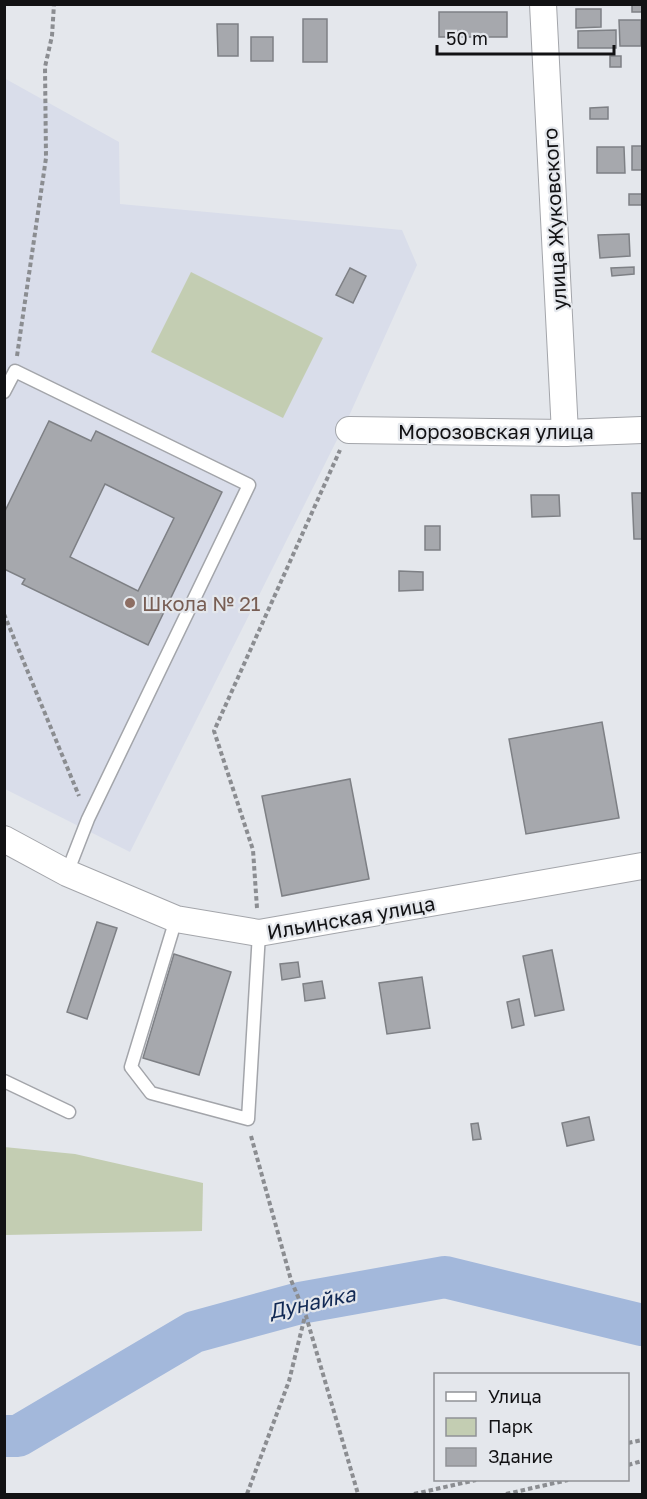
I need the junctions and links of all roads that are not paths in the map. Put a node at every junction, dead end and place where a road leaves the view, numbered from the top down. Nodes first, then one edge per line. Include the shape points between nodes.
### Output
1 (543, 4) edge
2 (4, 392) edge
3 (349, 430) road end
4 (642, 430) edge
5 (565, 433) junction
6 (4, 839) edge
7 (642, 866) edge
8 (67, 873) junction
9 (176, 919) junction
10 (260, 933) junction
11 (4, 1081) edge
12 (69, 1112) dead end

1 - 5 street, улица Жуковского
2 - 8 lane via 15,371 249,485 88,819
3 - 5 street, Морозовская улица
4 - 5 street, Морозовская улица
6 - 8 street, Ильинская улица
7 - 10 street, Ильинская улица
8 - 9 street, Ильинская улица
9 - 10 street, Ильинская улица
9 - 10 lane via 131,1067 151,1093 248,1119
11 - 12 lane

